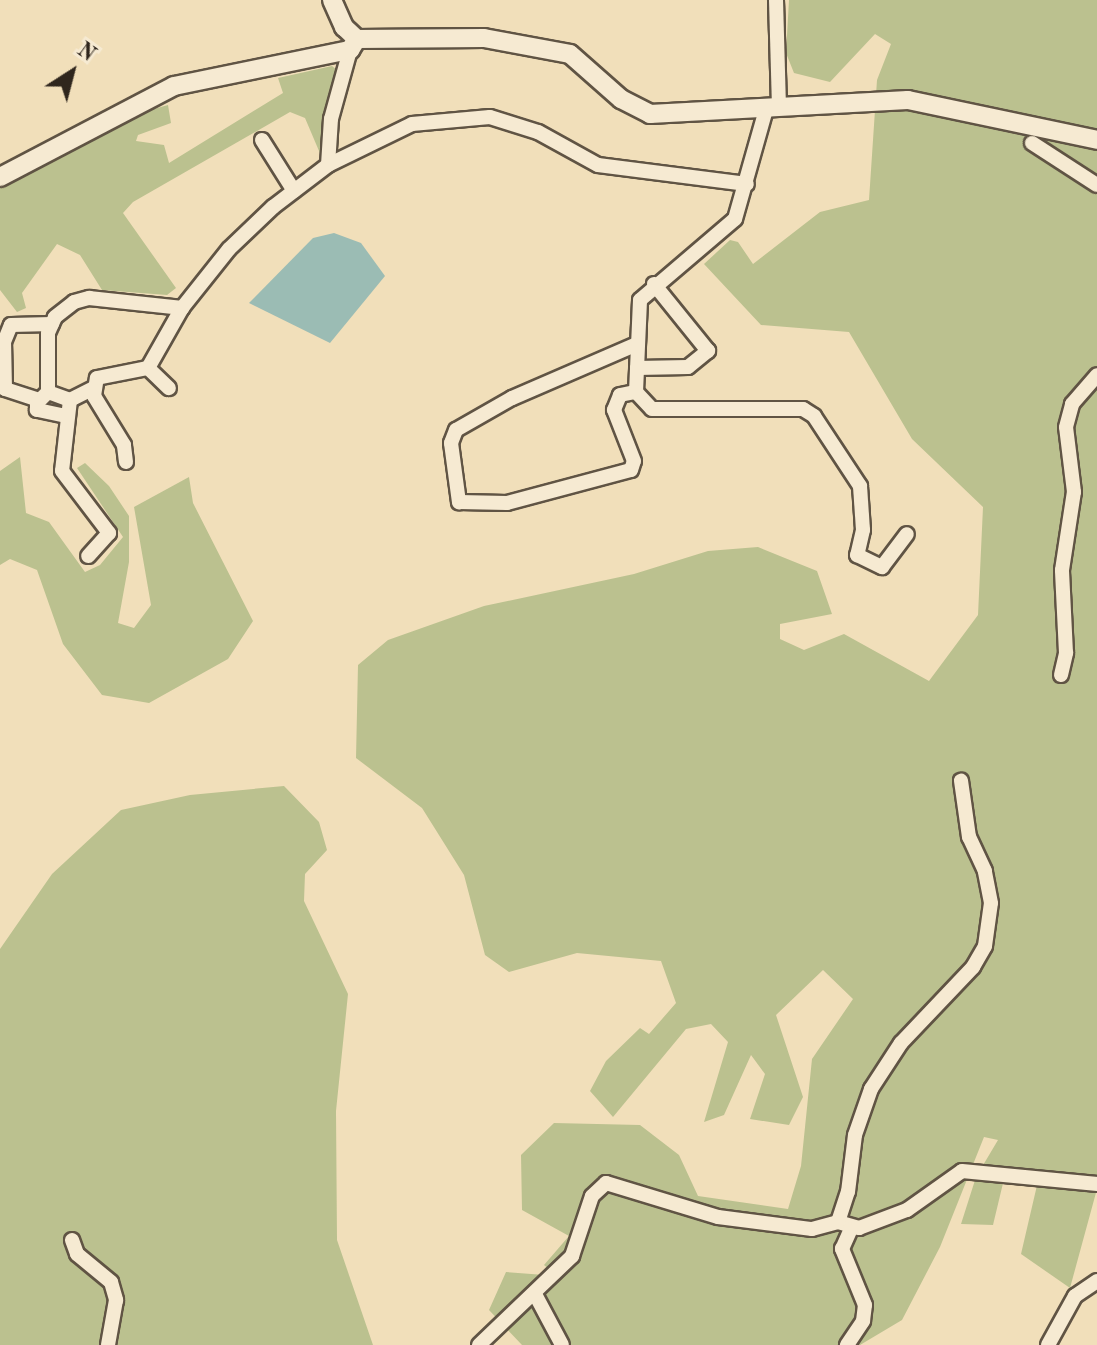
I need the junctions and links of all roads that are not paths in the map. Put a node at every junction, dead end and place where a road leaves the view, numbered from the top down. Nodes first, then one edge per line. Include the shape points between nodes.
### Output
1 (332, 0) edge
2 (776, 0) edge
3 (354, 44) junction
4 (773, 106) junction
5 (262, 140) dead end
6 (1097, 140) edge
7 (1032, 143) dead end
8 (328, 165) junction
9 (0, 177) edge
10 (747, 184) junction
11 (1097, 185) edge
12 (294, 191) junction
13 (654, 284) junction
14 (182, 308) junction
15 (52, 324) junction
16 (637, 344) junction
17 (148, 368) junction
18 (637, 368) junction
19 (1097, 375) edge
20 (169, 388) dead end
21 (92, 389) junction
22 (636, 392) junction
23 (43, 396) junction
24 (70, 400) junction
25 (66, 416) junction
26 (126, 462) dead end
27 (907, 534) dead end
28 (88, 556) dead end
29 (1061, 675) dead end
30 (961, 781) dead end
31 (1097, 1184) edge
32 (844, 1225) junction
33 (72, 1240) dead end
34 (1097, 1281) edge
35 (536, 1296) junction
36 (108, 1345) edge
37 (479, 1345) edge
38 (562, 1345) edge
39 (847, 1345) edge
40 (1048, 1345) edge

1 - 3 street
2 - 4 street
3 - 4 street via 484,38 570,54 621,99 650,114
3 - 8 street via 331,119
3 - 9 street via 174,86
4 - 6 street via 908,100
4 - 10 street
5 - 12 street
7 - 11 street
8 - 10 street via 412,124 474,115 521,125 598,165
8 - 12 street
10 - 13 street via 735,219
12 - 14 street via 229,249
13 - 16 street via 640,300
13 - 18 street via 708,351 688,367
14 - 15 street via 89,298 74,302
14 - 17 street
15 - 23 street
15 - 23 street via 11,325 4,342 5,389
16 - 18 street
16 - 22 street via 512,398 456,430 451,443 459,502 507,503 631,470 634,461 614,410 620,395
17 - 20 street
17 - 21 street via 102,374
18 - 22 street
19 - 29 street via 1072,404 1066,427 1074,492 1062,570 1066,653
21 - 24 street
21 - 26 street via 124,445
22 - 27 street via 652,409 803,409 814,416 860,486 863,530 857,555 882,567
23 - 24 street
23 - 25 street via 37,410
24 - 25 street
25 - 28 street via 65,481 109,533
30 - 32 street via 969,837 985,871 991,903 985,946 973,967 901,1043 871,1089 855,1135
31 - 32 street via 962,1171 907,1210
32 - 35 street via 812,1229 718,1217 606,1183 592,1196 572,1256
32 - 39 street via 842,1249 865,1305 863,1321
33 - 36 street via 77,1254 111,1282 116,1300
34 - 40 street via 1075,1296
35 - 37 street
35 - 38 street

